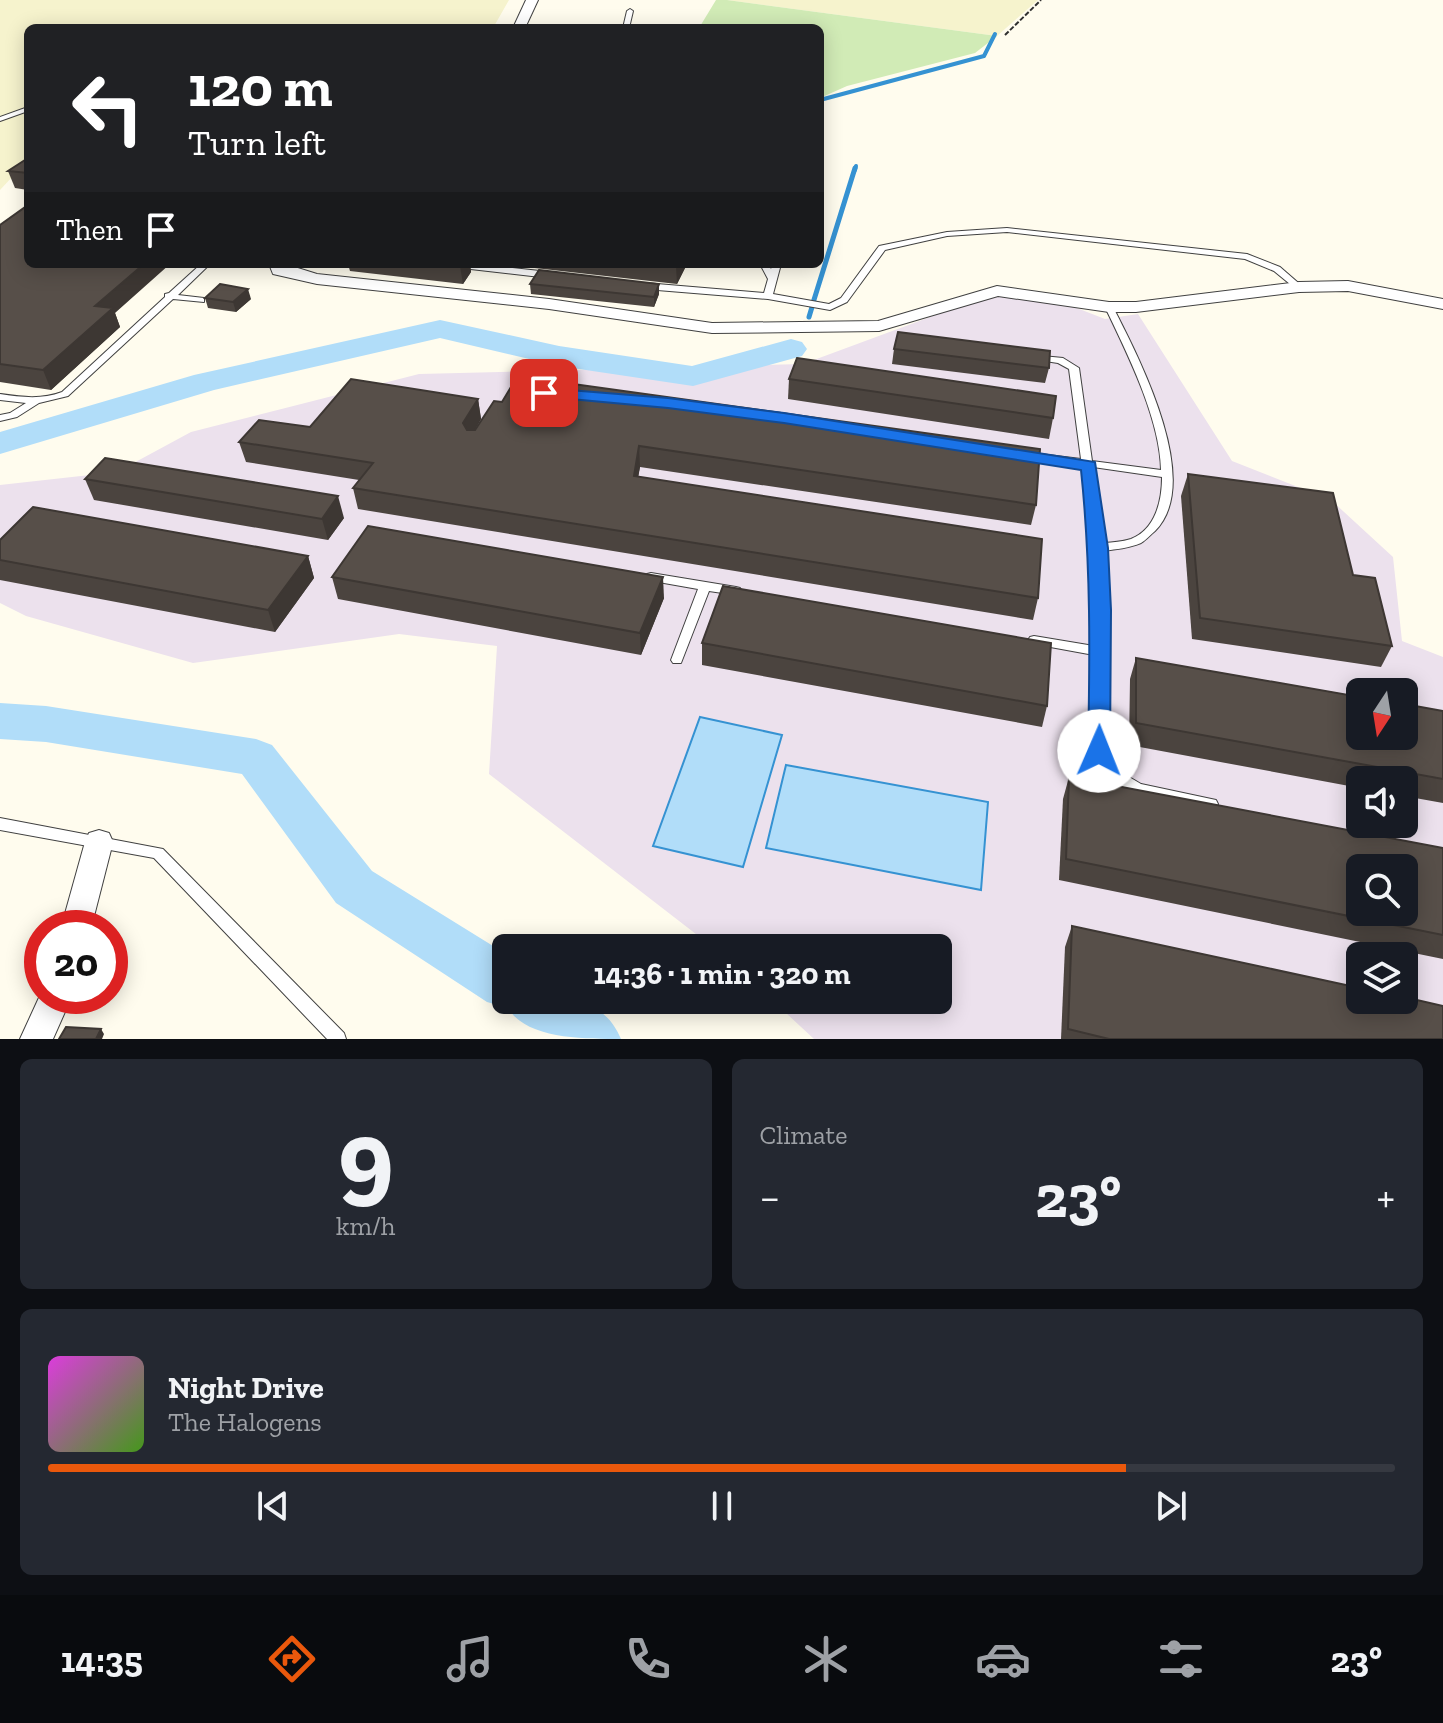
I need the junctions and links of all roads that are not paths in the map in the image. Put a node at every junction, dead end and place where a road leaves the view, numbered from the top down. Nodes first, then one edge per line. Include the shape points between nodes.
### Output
1 (532, 0) edge
2 (630, 11) dead end
3 (521, 24) edge
4 (627, 24) edge
5 (24, 110) edge
6 (0, 119) edge
7 (201, 268) edge
8 (278, 268) edge
9 (487, 268) edge
10 (766, 268) edge
11 (776, 268) edge
12 (563, 277) edge
13 (772, 279) junction
14 (626, 284) edge
15 (1299, 287) junction
16 (168, 296) junction
17 (768, 296) junction
18 (201, 300) dead end
19 (1443, 304) edge
20 (1109, 307) junction
21 (1029, 356) edge
22 (0, 397) edge
23 (35, 402) junction
24 (0, 418) edge
25 (1014, 454) edge
26 (1089, 466) junction
27 (1167, 474) junction
28 (1099, 548) junction
29 (644, 576) edge
30 (705, 586) junction
31 (751, 594) edge
32 (1024, 638) edge
33 (1100, 651) junction
34 (677, 660) dead end
35 (1229, 808) edge
36 (0, 824) edge
37 (99, 842) junction
38 (81, 910) edge
39 (48, 1014) edge
40 (36, 1039) edge
41 (338, 1039) edge

1 - 3 street
2 - 4 lane
5 - 6 lane
7 - 16 lane
8 - 20 street via 317,279 712,328 879,326 997,291
9 - 12 lane
10 - 13 lane
11 - 13 lane
13 - 17 lane
14 - 17 lane
15 - 17 lane via 1277,269 1247,257 1007,230 947,234 882,248 844,300 830,307
15 - 19 street via 1365,287
15 - 20 street
16 - 18 lane
16 - 23 lane via 65,394
20 - 27 lane via 1159,422
21 - 26 lane via 1060,360 1074,368
22 - 23 lane
23 - 24 lane
25 - 26 lane
26 - 27 lane
26 - 28 lane
27 - 28 lane via 1161,515 1150,531 1139,540
28 - 33 lane
29 - 30 lane
30 - 31 lane
30 - 34 lane
32 - 33 lane
33 - 35 lane via 1099,751 1114,775 1138,789
36 - 37 lane
37 - 38 street
37 - 41 lane via 158,853
39 - 40 street

